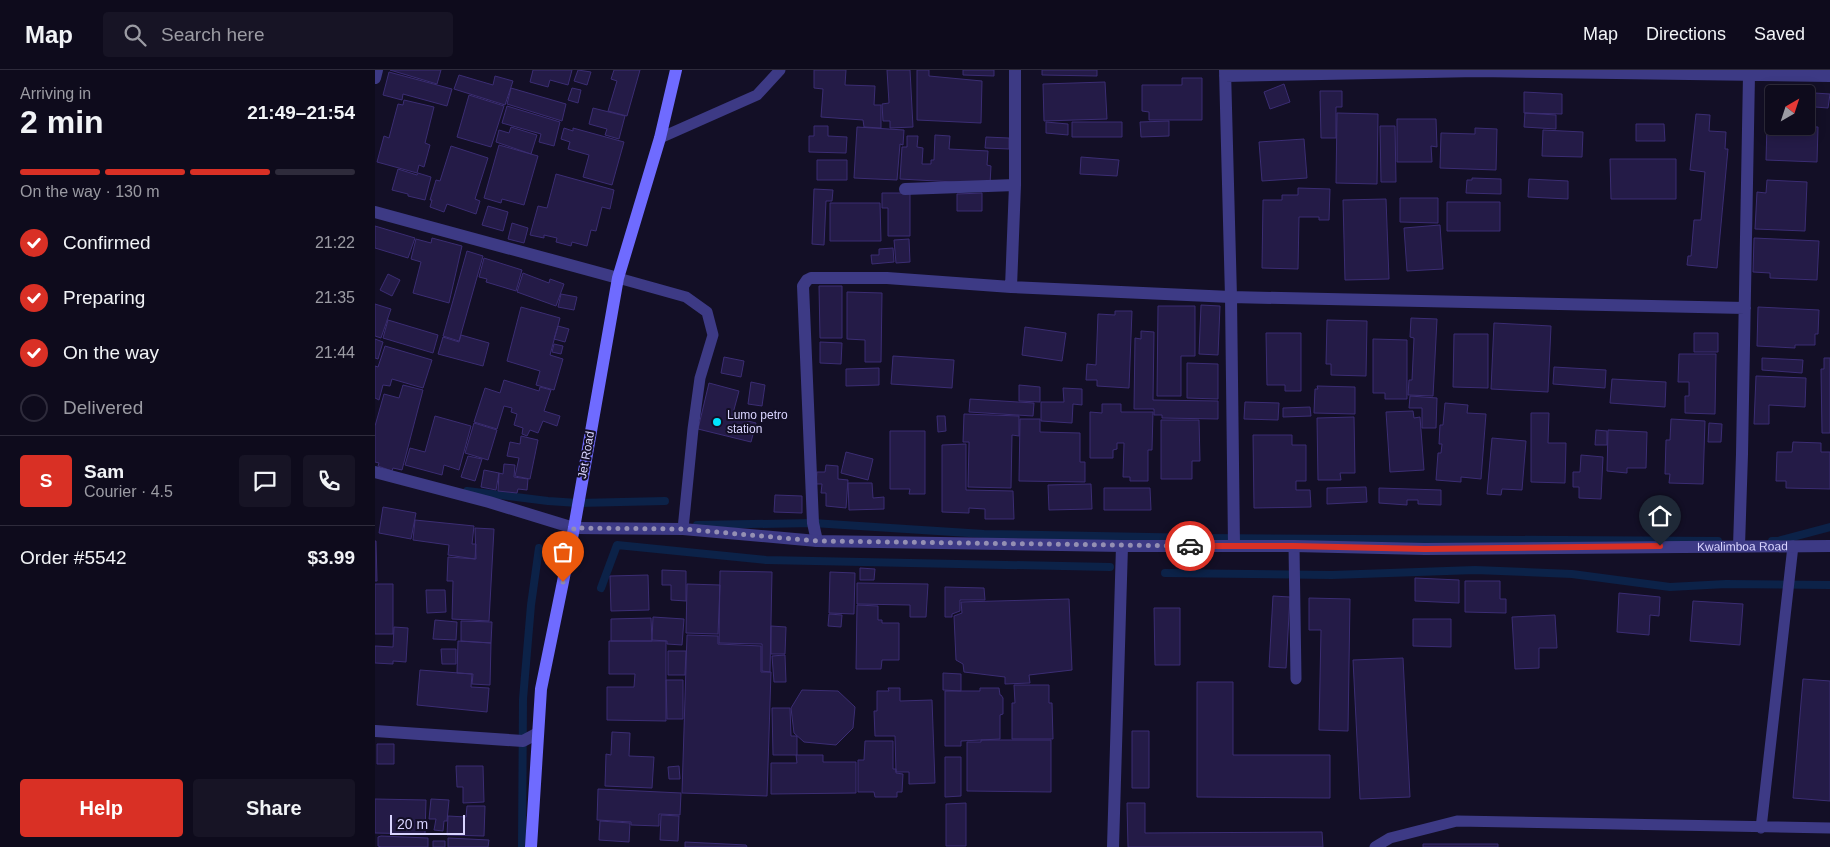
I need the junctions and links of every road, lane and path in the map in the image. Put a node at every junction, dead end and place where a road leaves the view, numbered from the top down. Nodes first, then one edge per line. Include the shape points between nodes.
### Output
1 (377, 70) edge
2 (676, 70) edge
3 (780, 70) edge
4 (1015, 70) edge
5 (1225, 73) edge
6 (1749, 75) junction
7 (1830, 76) edge
8 (375, 78) edge
9 (660, 138) junction
10 (1015, 185) junction
11 (905, 189) dead end
12 (375, 212) edge
13 (618, 278) junction
14 (1011, 287) junction
15 (1231, 297) junction
16 (1745, 308) junction
17 (375, 472) edge
18 (574, 528) junction
19 (683, 529) junction
20 (817, 541) junction
21 (1122, 546) junction
22 (1234, 546) junction
23 (1294, 546) junction
24 (1739, 546) junction
25 (1793, 546) junction
26 (1830, 546) edge
27 (1296, 679) dead end
28 (375, 731) edge
29 (538, 733) junction
30 (1761, 828) junction
31 (1830, 828) edge
32 (531, 847) edge
33 (1113, 847) edge
34 (1375, 847) edge

1 - 8 street
2 - 9 main road, Jet Road
3 - 9 lane via 757,95
4 - 10 street
5 - 6 street via 1478,71
5 - 15 street
6 - 7 street
6 - 16 street
9 - 13 main road, Jet Road
10 - 11 street
10 - 14 street
12 - 13 street
13 - 18 main road, Jet Road
13 - 19 lane via 686,297 707,312 713,335 700,378
14 - 15 street
14 - 20 street via 887,278 811,278 804,283 813,524
15 - 16 street
15 - 22 street
16 - 24 street
17 - 18 street, Kwalimboa Road
18 - 19 street, Kwalimboa Road
18 - 29 main road, Jet Road via 541,689
19 - 20 street, Kwalimboa Road
20 - 21 street, Kwalimboa Road
21 - 22 street, Kwalimboa Road
21 - 33 street
22 - 23 street, Kwalimboa Road
23 - 24 street, Kwalimboa Road via 1425,549
23 - 27 lane
24 - 25 street, Kwalimboa Road
25 - 26 street, Kwalimboa Road
25 - 30 lane
28 - 29 street via 523,741
29 - 32 main road, Jet Road
30 - 31 lane
30 - 34 lane via 1457,820 1390,838

